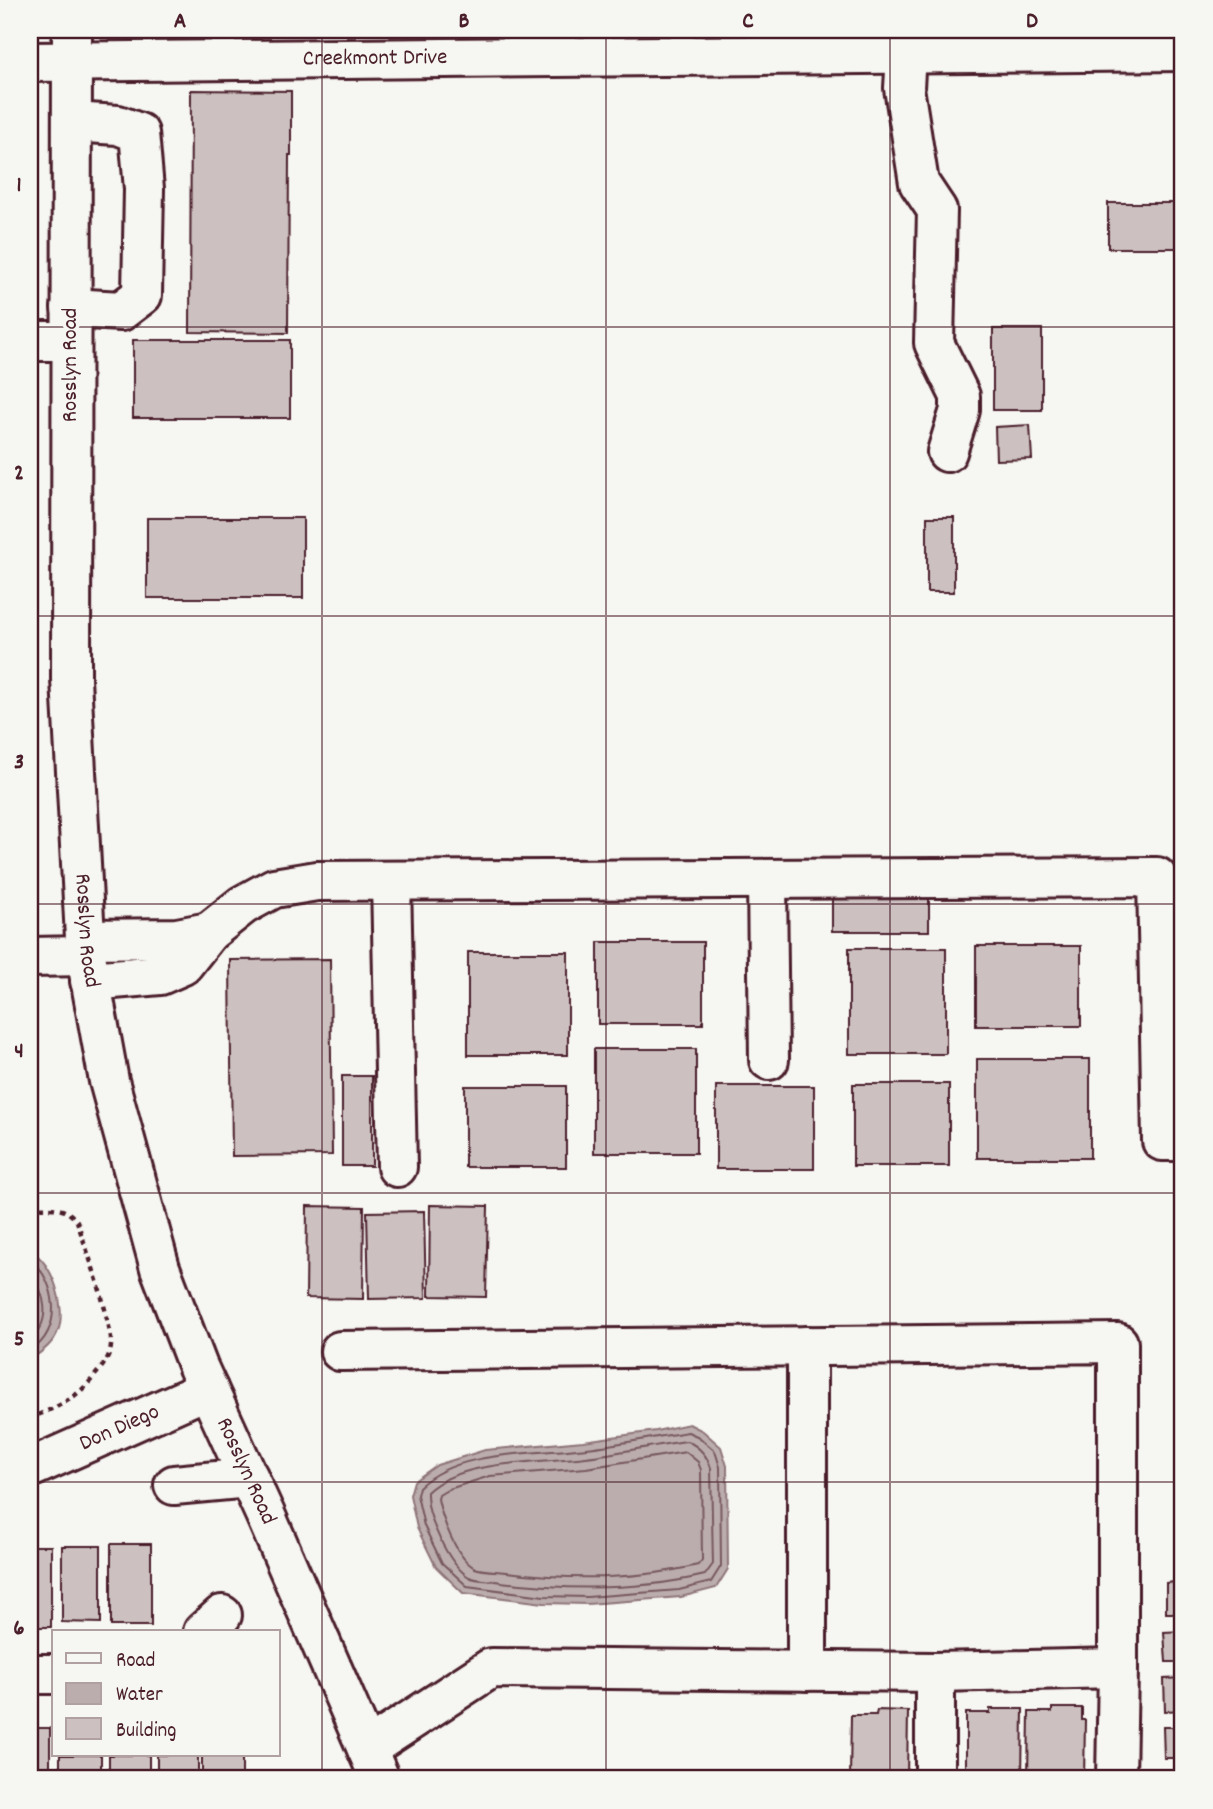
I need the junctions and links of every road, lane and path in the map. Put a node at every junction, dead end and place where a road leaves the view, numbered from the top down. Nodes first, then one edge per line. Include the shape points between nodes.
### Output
1 (421, 44) edge
2 (310, 45) edge
3 (72, 46) edge
4 (1183, 51) edge
5 (906, 54) junction
6 (30, 62) edge
7 (72, 122) junction
8 (71, 325) junction
9 (30, 341) edge
10 (947, 452) dead end
11 (766, 879) junction
12 (391, 881) junction
13 (30, 957) edge
14 (87, 959) junction
15 (769, 1060) dead end
16 (1183, 1141) edge
17 (397, 1167) dead end
18 (30, 1208) edge
19 (807, 1346) junction
20 (340, 1351) dead end
21 (208, 1389) junction
22 (30, 1418) edge
23 (30, 1468) edge
24 (249, 1478) junction
25 (174, 1485) dead end
26 (1118, 1668) junction
27 (807, 1671) junction
28 (934, 1672) junction
29 (30, 1674) edge
30 (52, 1674) edge
31 (373, 1764) edge
32 (935, 1779) edge
33 (1116, 1779) edge

1 - 2 street, Creekmont Drive
1 - 5 street, Creekmont Drive
2 - 3 street, Creekmont Drive
3 - 6 street, Creekmont Drive
3 - 7 street, Rosslyn Road
4 - 5 street, Creekmont Drive
5 - 10 street via 904,88 919,183 937,210 934,343 960,396
7 - 8 street, Rosslyn Road
7 - 8 street via 118,125 139,133 144,188 142,295 121,311
8 - 9 street
8 - 14 street, Rosslyn Road via 71,679
11 - 12 street
11 - 15 street
11 - 16 street via 1157,877 1162,1141
12 - 14 street via 317,881 274,888 209,932
12 - 17 street
13 - 14 street
14 - 21 street, Rosslyn Road via 109,1081 160,1268
18 - 22 path via 63,1209 77,1221 102,1299 111,1347 105,1363 76,1396
19 - 20 street
19 - 26 street via 1118,1343
19 - 27 street
21 - 23 street, Don Diego
21 - 24 street, Rosslyn Road
24 - 25 street
24 - 31 street, Rosslyn Road
26 - 28 street
26 - 33 street
27 - 28 street
27 - 31 street via 491,1668
28 - 32 street
29 - 30 street

